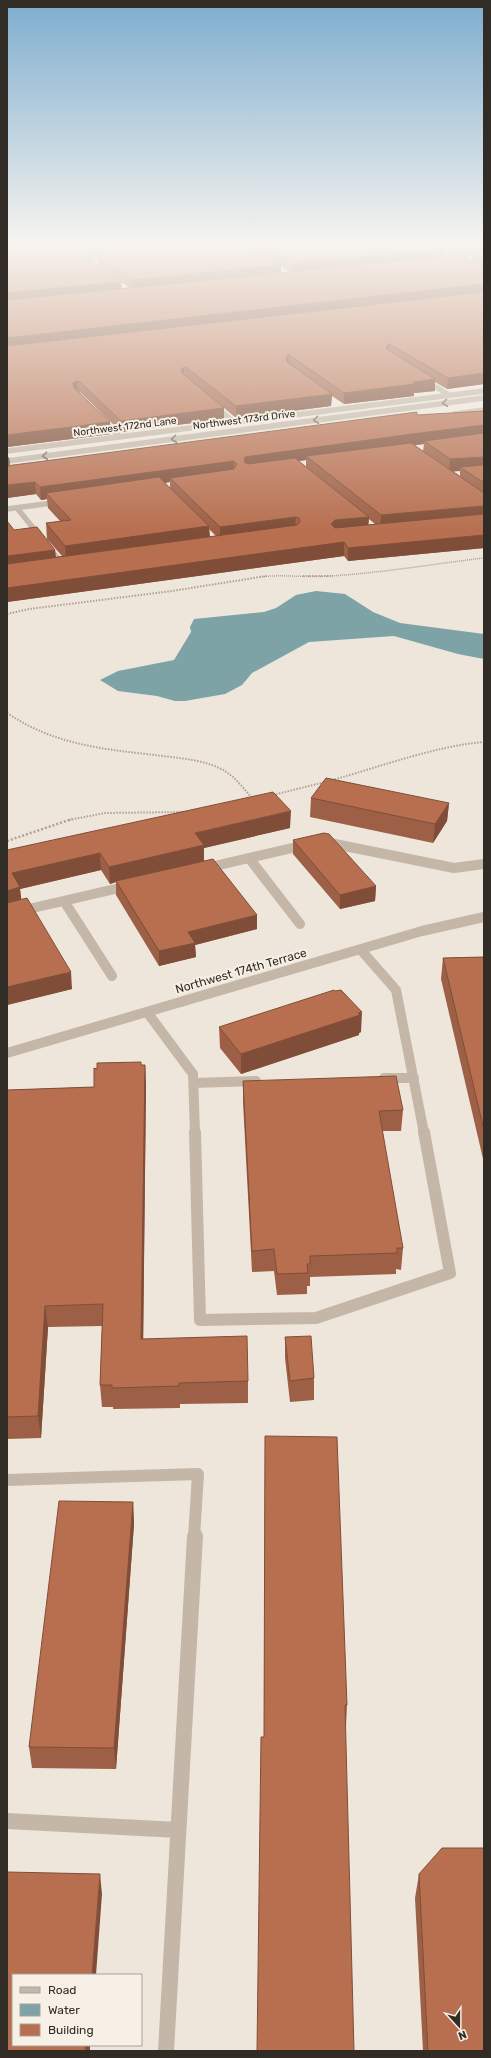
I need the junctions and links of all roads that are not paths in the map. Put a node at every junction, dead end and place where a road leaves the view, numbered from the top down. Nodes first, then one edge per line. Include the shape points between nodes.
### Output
1 (416, 375) edge
2 (484, 391) edge
3 (449, 395) junction
4 (484, 398) edge
5 (207, 400) edge
6 (337, 404) edge
7 (343, 408) junction
8 (484, 410) edge
9 (94, 411) edge
10 (444, 415) edge
11 (235, 423) junction
12 (120, 437) junction
13 (7, 451) edge
14 (7, 460) edge
15 (13, 466) edge
16 (70, 500) edge
17 (17, 508) junction
18 (7, 509) edge
19 (72, 565) edge
20 (250, 858) junction
21 (484, 864) edge
22 (195, 871) edge
23 (134, 885) edge
24 (64, 901) junction
25 (7, 914) edge
26 (484, 918) edge
27 (300, 924) dead end
28 (361, 950) junction
29 (112, 976) dead end
30 (147, 1012) junction
31 (7, 1054) edge
32 (375, 1078) edge
33 (414, 1078) junction
34 (265, 1081) edge
35 (194, 1083) junction
36 (7, 1480) edge
37 (7, 1821) edge
38 (178, 1830) junction
39 (166, 2051) edge

1 - 3 street
2 - 3 street, Northwest 172nd Lane
3 - 7 street, Northwest 172nd Lane
4 -> 14 street, Northwest 173rd Drive
5 - 11 street
6 - 7 street
7 - 11 street, Northwest 172nd Lane
8 - 10 street
9 - 12 street
11 - 12 street, Northwest 172nd Lane
12 - 13 street, Northwest 172nd Lane
14 - 15 street
16 - 17 street
17 - 18 street
17 - 19 street via 61,566
20 - 21 street via 323,841 454,868
20 - 22 street
20 - 27 street
23 - 24 street
24 - 25 street
24 - 29 street
26 - 28 street, Northwest 174th Terrace via 422,932
28 - 30 street, Northwest 174th Terrace
28 - 33 street via 396,990 402,1008
30 - 31 street, Northwest 174th Terrace
30 - 35 street via 193,1074
32 - 33 street
33 - 35 street via 450,1273 316,1318 200,1320
34 - 35 street
36 - 38 street via 198,1474
37 - 38 street
38 - 39 street

